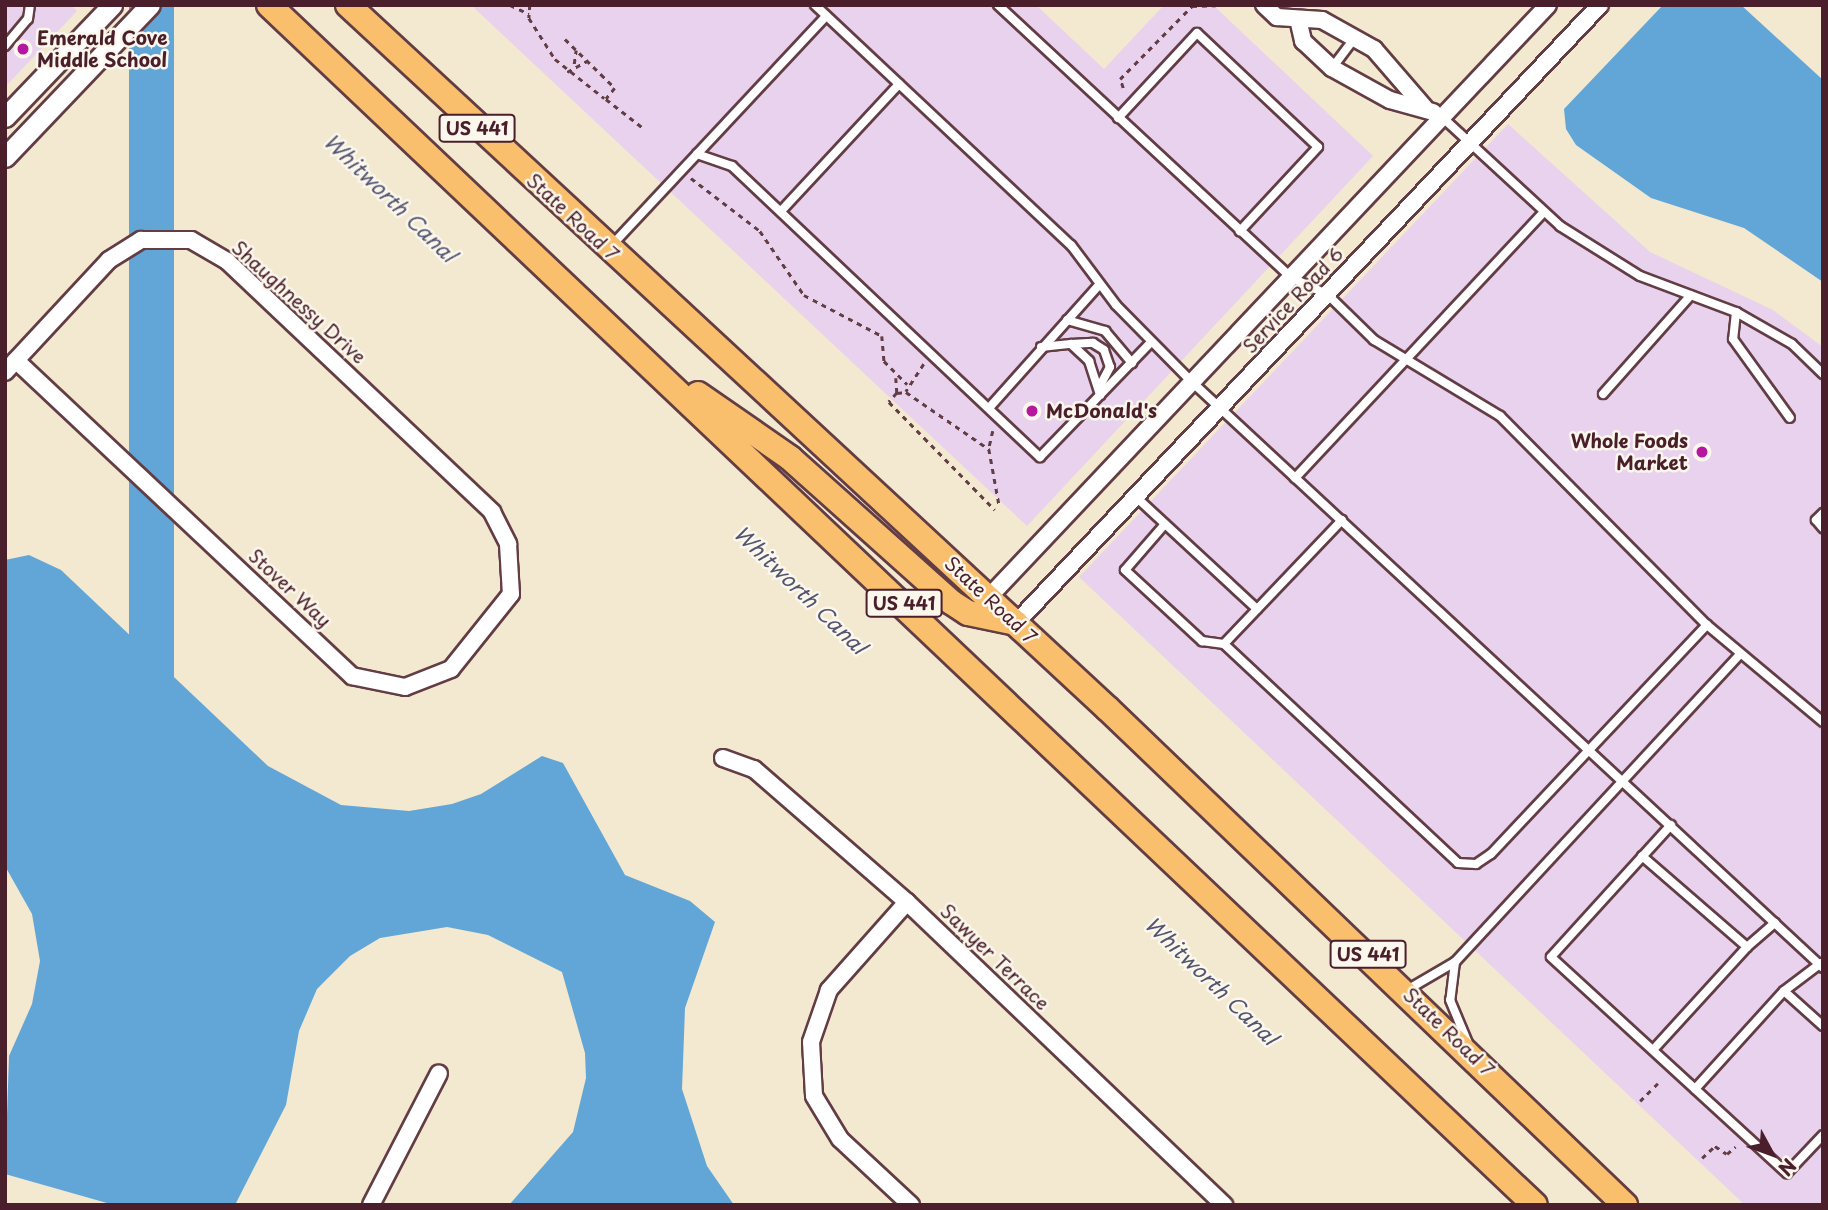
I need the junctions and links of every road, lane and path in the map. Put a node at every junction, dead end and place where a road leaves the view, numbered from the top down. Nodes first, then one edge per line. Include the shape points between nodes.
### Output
1 (30, 5) edge
2 (150, 5) edge
3 (268, 5) edge
4 (348, 5) edge
5 (510, 5) edge
6 (530, 5) edge
7 (816, 5) edge
8 (998, 5) edge
9 (1216, 5) edge
10 (1264, 5) edge
11 (1313, 5) edge
12 (1548, 5) edge
13 (1600, 5) edge
14 (111, 7) edge
15 (529, 14) junction
16 (826, 16) junction
17 (1298, 19) junction
18 (565, 39) dead end
19 (1352, 41) junction
20 (5, 46) edge
21 (576, 50) junction
22 (587, 61) junction
23 (574, 64) junction
24 (1332, 68) junction
25 (567, 72) junction
26 (900, 84) junction
27 (1124, 88) dead end
28 (606, 99) junction
29 (1425, 108) junction
30 (5, 117) edge
31 (1442, 117) junction
32 (1118, 118) junction
33 (642, 127) dead end
34 (1470, 141) junction
35 (697, 154) junction
36 (5, 157) edge
37 (691, 177) dead end
38 (782, 210) junction
39 (1544, 212) junction
40 (1240, 231) junction
41 (607, 250) junction
42 (1292, 278) junction
43 (1100, 284) junction
44 (1327, 294) junction
45 (1691, 295) junction
46 (1736, 312) junction
47 (1067, 320) junction
48 (1151, 342) junction
49 (1071, 344) junction
50 (1040, 347) junction
51 (1407, 360) junction
52 (650, 363) junction
53 (924, 363) dead end
54 (1132, 363) junction
55 (11, 366) edge
56 (1823, 374) edge
57 (896, 378) junction
58 (1192, 382) junction
59 (906, 384) junction
60 (1099, 391) junction
61 (906, 392) junction
62 (897, 393) junction
63 (1602, 394) dead end
64 (989, 408) junction
65 (1221, 409) junction
66 (1790, 418) dead end
67 (995, 424) dead end
68 (989, 449) junction
69 (1295, 478) junction
70 (1136, 497) junction
71 (999, 504) dead end
72 (995, 510) dead end
73 (1823, 513) edge
74 (1342, 520) junction
75 (1166, 524) junction
76 (1823, 528) edge
77 (508, 544) joint
78 (989, 597) junction
79 (1257, 609) junction
80 (1016, 623) junction
81 (1707, 625) junction
82 (1224, 644) junction
83 (1739, 655) junction
84 (1823, 722) edge
85 (1588, 748) junction
86 (723, 758) dead end
87 (1621, 779) junction
88 (1671, 825) junction
89 (1643, 856) junction
90 (908, 902) junction
91 (1775, 923) junction
92 (1747, 947) junction
93 (1455, 962) junction
94 (1822, 964) edge
95 (1407, 990) junction
96 (1784, 991) junction
97 (1823, 1026) edge
98 (1653, 1050) junction
99 (1474, 1056) junction
100 (439, 1073) dead end
101 (1658, 1083) dead end
102 (1695, 1089) junction
103 (1640, 1101) dead end
104 (1823, 1135) edge
105 (1735, 1147) dead end
106 (1702, 1158) dead end
107 (371, 1205) edge
108 (911, 1205) edge
109 (1224, 1205) edge
110 (1535, 1205) edge
111 (1625, 1205) edge

1 - 20 lane
2 - 36 street
3 - 52 main road, US 441
4 - 41 main road, State Road 7 / US 441
5 - 15 path
6 - 15 path
7 - 16 lane
8 - 32 lane
9 - 27 path via 1192,6 1120,79
10 - 17 street via 1277,17
11 - 17 street
12 - 31 street, Service Road 6
13 - 34 street, Service Road 6
14 - 30 street
15 - 25 path
16 - 26 lane
16 - 35 lane
17 - 19 street via 1322,19
17 - 24 street via 1303,41
18 - 21 path
19 - 24 lane
19 - 29 street via 1390,64
21 - 22 path
21 - 23 path
22 - 23 path
22 - 28 path via 615,88
23 - 25 path
24 - 29 street via 1390,100
25 - 28 path
26 - 38 lane
26 - 43 lane via 1071,245
28 - 33 path
29 - 31 street
31 - 34 lane
31 - 42 street, Service Road 6
32 - 40 lane
32 - 40 lane via 1197,33 1318,147
34 - 39 lane
34 - 44 street, Service Road 6
35 - 38 lane via 732,166
35 - 41 lane
37 - 57 path via 760,231 804,295 882,336 884,361
38 - 64 lane
39 - 45 lane via 1640,276
39 - 51 lane
40 - 42 lane
41 - 78 main road, State Road 7 / US 441
42 - 44 lane
42 - 58 street, Service Road 6
43 - 47 lane
43 - 48 lane
44 - 51 lane via 1374,340
44 - 65 street, Service Road 6
45 - 46 lane
45 - 63 lane
46 - 56 lane via 1792,344
46 - 66 lane via 1733,339
47 - 50 lane
47 - 54 lane via 1105,331
48 - 54 lane
48 - 58 lane
49 - 50 lane
49 - 60 lane via 1089,361
49 - 60 lane via 1093,343 1104,351 1110,367
50 - 64 lane
51 - 69 lane
51 - 81 lane via 1510,425
52 - 80 main road via 790,458 951,602 968,613
52 - 110 main road, US 441
53 - 59 path
54 - 60 lane
55 - 77 street, Shaughnessy Drive via 109,260 141,240 191,240 227,261 492,512
55 - 77 street, Stover Way via 352,676 405,687 452,669 511,594
57 - 59 path
57 - 62 path
58 - 65 lane
58 - 78 street, Service Road 6
59 - 61 path
60 - 64 lane via 1040,457
61 - 62 path
61 - 68 path
62 - 72 path via 889,402
65 - 69 lane
65 - 70 street, Service Road 6
67 - 68 path
68 - 71 path
69 - 74 lane
70 - 75 lane
70 - 80 street, Service Road 6
73 - 76 lane via 1816,520
74 - 79 lane
74 - 85 lane
75 - 79 lane
75 - 82 lane via 1125,570 1202,641
78 - 80 main road, State Road 7 / US 441
79 - 82 lane
80 - 95 main road, State Road 7 / US 441
81 - 83 lane
81 - 85 lane
82 - 85 lane via 1458,863 1476,864 1491,854
83 - 84 lane
83 - 87 lane
85 - 87 lane
86 - 90 street, Sawyer Terrace via 754,769
87 - 88 lane
87 - 93 lane
88 - 89 lane
88 - 91 lane
89 - 92 lane
89 - 98 lane via 1551,957
90 - 108 street via 830,990 811,1042 814,1096 841,1139
90 - 109 street, Sawyer Terrace
91 - 92 lane
91 - 94 lane
92 - 98 lane
93 - 95 lane
93 - 99 lane via 1450,1000
94 - 96 lane
95 - 99 main road, State Road 7 / US 441
96 - 97 lane
96 - 102 lane
98 - 102 lane
99 - 111 main road, State Road 7 / US 441
100 - 107 street
101 - 103 path
102 - 104 lane via 1787,1173
105 - 106 path via 1727,1154 1715,1146

